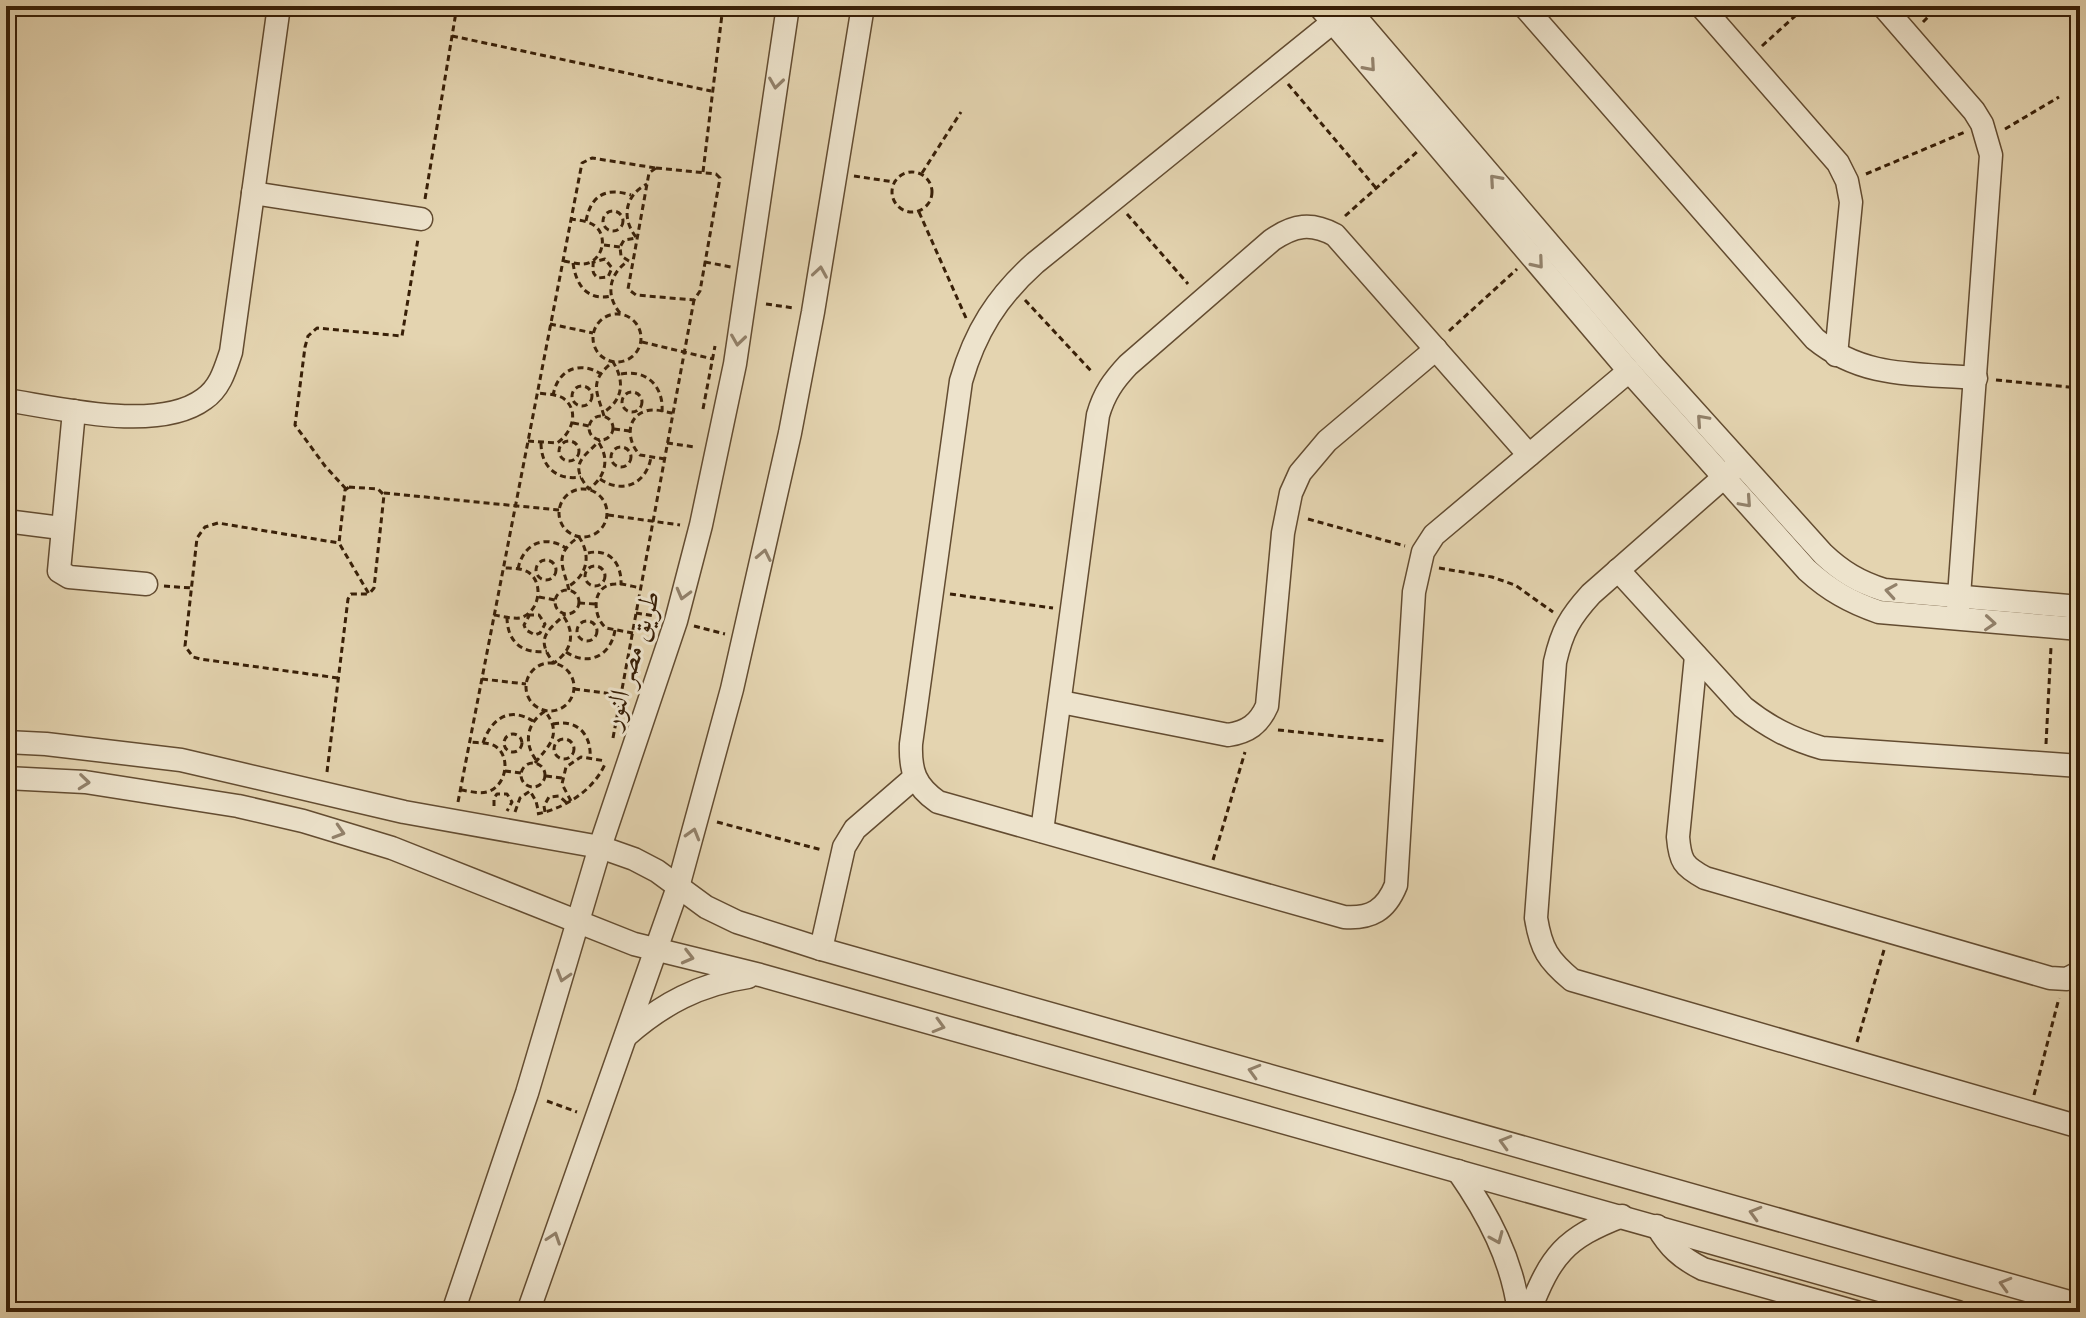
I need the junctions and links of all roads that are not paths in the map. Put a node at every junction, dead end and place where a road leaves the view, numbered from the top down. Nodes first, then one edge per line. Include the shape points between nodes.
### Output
1 (279, 6) edge
2 (788, 6) edge
3 (863, 6) edge
4 (1524, 6) edge
5 (1701, 6) edge
6 (1883, 6) edge
7 (1337, 11) edge
8 (253, 193) junction
9 (421, 219) road end
10 (1434, 348) junction
11 (1836, 355) junction
12 (1629, 371) junction
13 (1976, 378) junction
14 (6, 400) edge
15 (74, 411) junction
16 (1529, 455) junction
17 (1732, 470) junction
18 (6, 521) edge
19 (61, 528) junction
20 (1618, 570) junction
21 (146, 584) road end
22 (2080, 607) edge
23 (1958, 609) junction
24 (2080, 629) edge
25 (1696, 656) junction
26 (1061, 702) junction
27 (6, 742) edge
28 (2080, 766) edge
29 (6, 778) edge
30 (914, 778) junction
31 (1042, 831) junction
32 (600, 847) junction
33 (678, 887) junction
34 (580, 922) junction
35 (657, 949) junction
36 (821, 949) junction
37 (760, 975) junction
38 (2072, 975) edge
39 (625, 1037) junction
40 (2080, 1127) edge
41 (1458, 1171) junction
42 (1622, 1216) junction
43 (1657, 1226) junction
44 (2080, 1305) edge
45 (453, 1312) edge
46 (528, 1312) edge
47 (1519, 1312) edge
48 (1529, 1312) edge
49 (1856, 1312) edge
50 (1958, 1312) edge

1 - 8 street
2 -> 32 street, طريق مصر النور via 725,423
33 -> 3 street via 744,639 784,461
4 - 11 street via 1815,339
5 - 11 street via 1838,163 1847,181 1851,202
6 - 13 street via 1965,100 1985,132 1991,172
7 -> 12 street via 1432,139
17 -> 7 street via 1650,362
7 - 30 street via 1275,69 1011,285 975,338 961,381 911,744
8 - 9 street
8 - 15 street via 223,378 206,398 182,411 128,416
10 - 16 street
10 - 26 street via 1312,456 1291,493 1262,718 1241,733 1228,735
10 - 26 street via 1335,235 1303,225 1287,230 1128,365 1103,396 1098,415
11 - 13 street via 1873,370
12 - 16 street
12 - 17 street
13 - 23 street
14 - 15 street
15 - 19 street
16 - 31 street via 1434,535 1421,558 1414,592 1396,885 1390,901 1377,913 1344,917
17 - 20 street
17 - 23 street via 1807,570 1828,589 1879,612
18 - 19 street
19 - 21 street via 57,565 63,575
20 - 25 street
20 - 40 street via 1568,623 1555,662 1536,918 1540,943 1553,964 1572,980
22 - 23 street
23 -> 24 street
25 - 28 street via 1743,707 1793,740 1822,748
25 - 38 street via 1678,837 1680,857 1689,869 2050,978
26 - 31 street
27 - 32 street via 181,760 404,812
29 -> 34 street via 85,782 303,821 392,848
30 - 31 street via 938,802
30 - 36 street via 855,829 842,855
32 - 33 street via 634,859
32 - 34 street, طريق مصر النور
33 - 35 street
33 - 36 street via 737,922
34 - 35 street
34 -> 45 street, طريق مصر النور
35 -> 37 street
35 - 39 street
44 -> 36 street
37 - 39 street via 690,992
37 -> 41 street
46 -> 39 street
41 - 42 street
41 -> 47 street via 1495,1231
42 - 43 street
42 - 48 street via 1564,1246
43 - 49 street via 1676,1252 1703,1269
43 - 50 street

